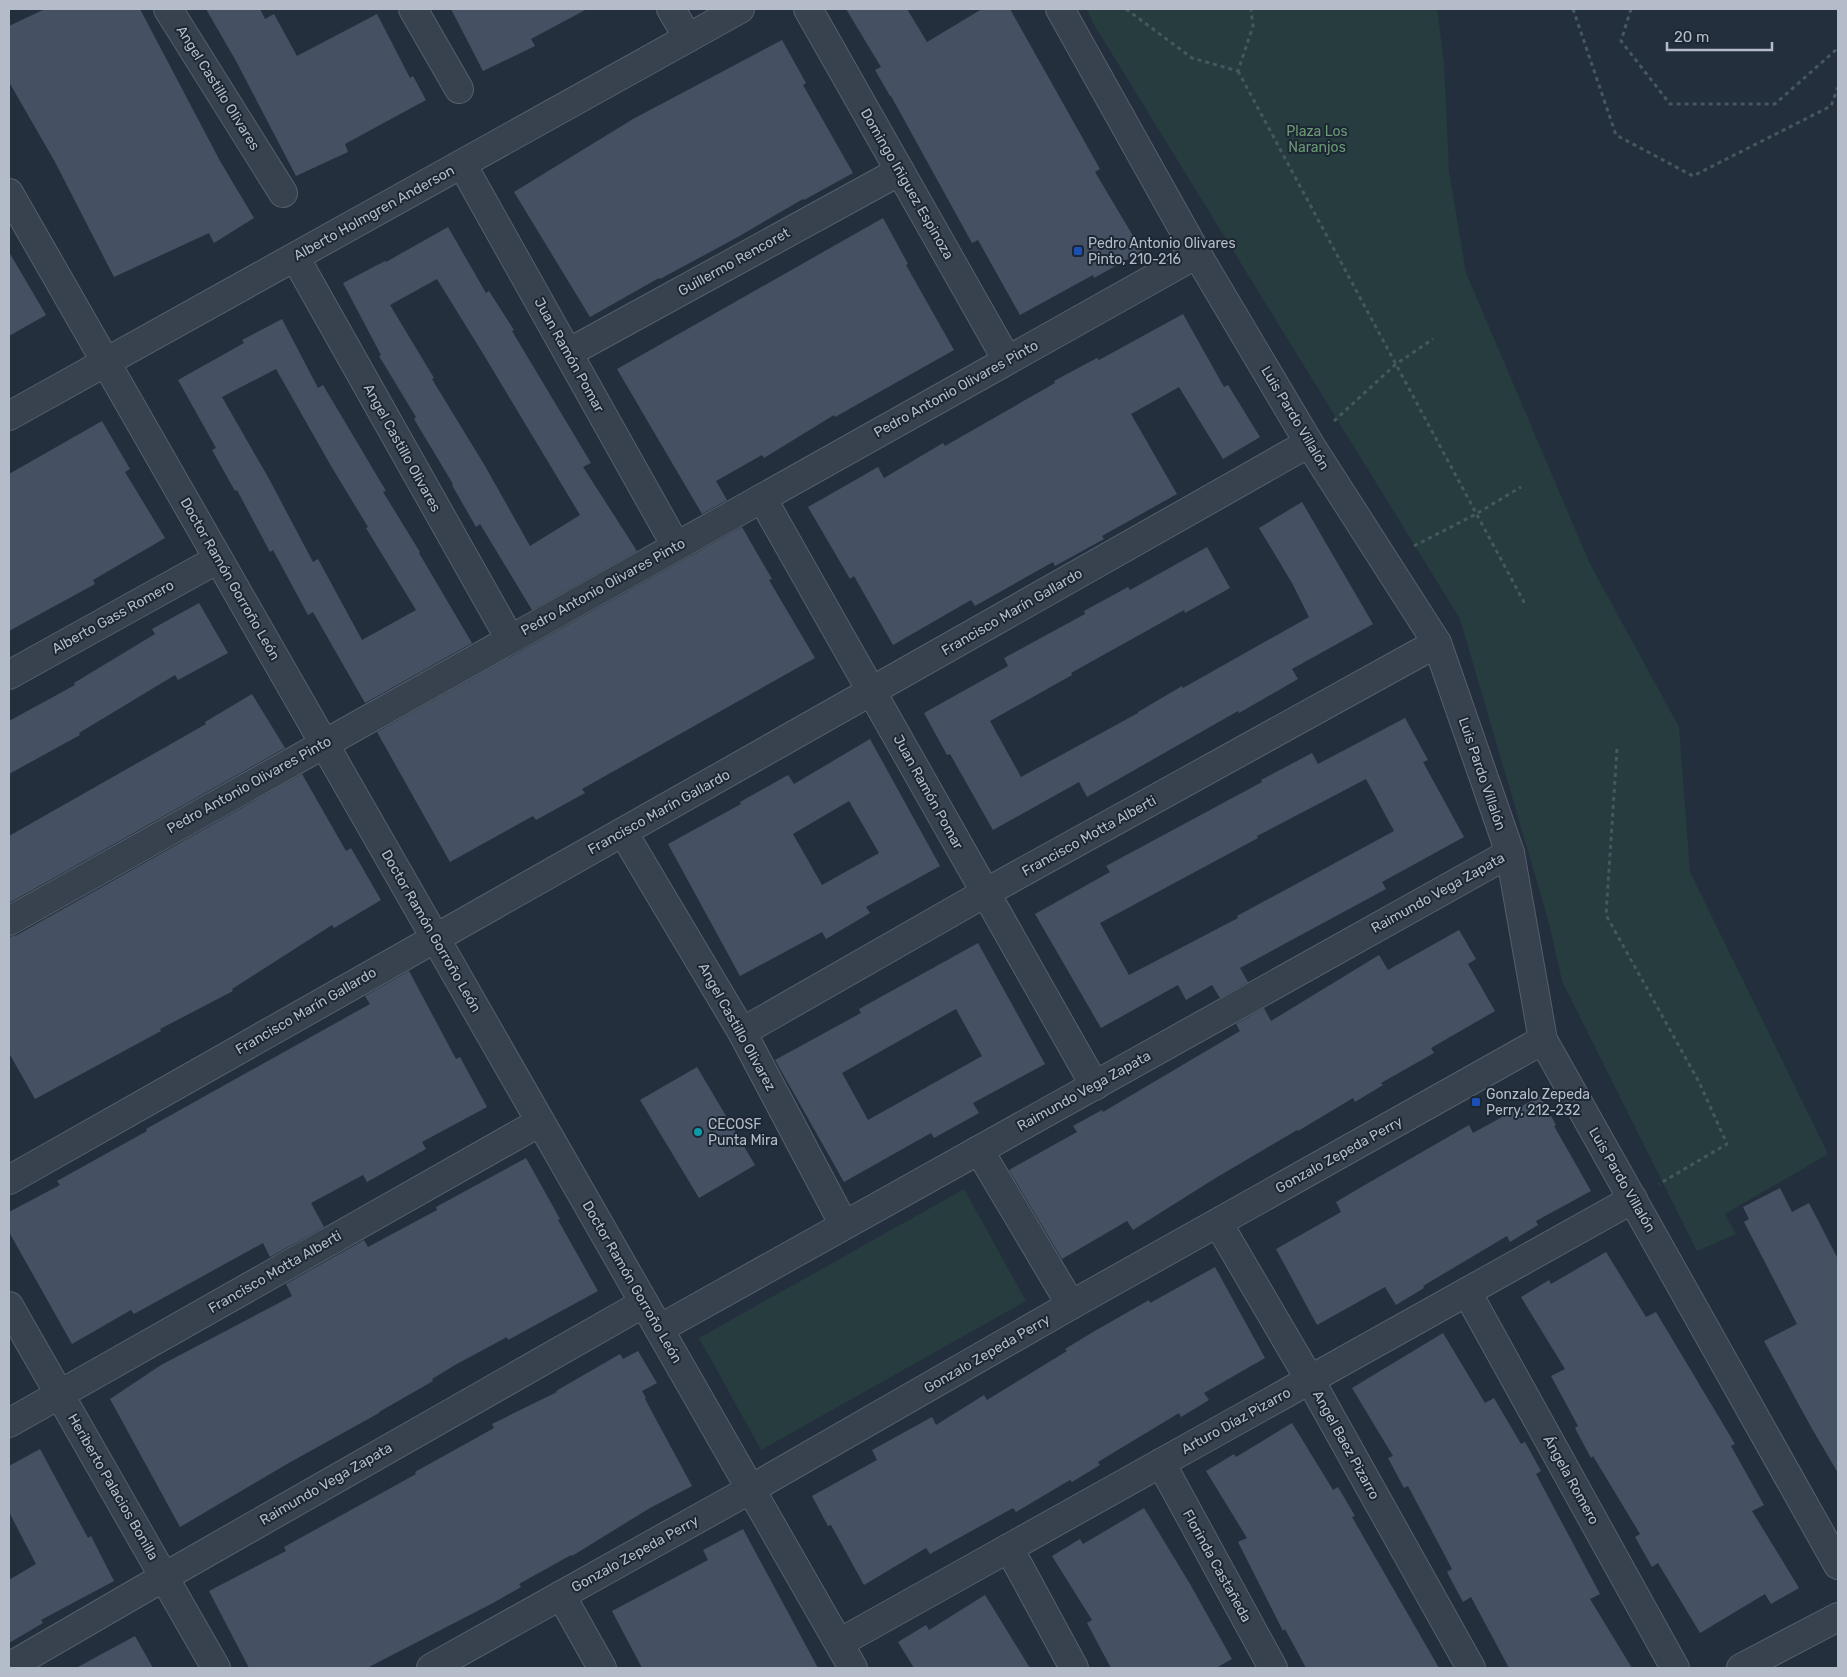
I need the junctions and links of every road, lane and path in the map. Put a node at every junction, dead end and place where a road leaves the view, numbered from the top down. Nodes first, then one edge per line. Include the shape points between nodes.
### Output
1 (168, 9) edge
2 (413, 9) edge
3 (671, 9) edge
4 (740, 9) edge
5 (808, 9) edge
6 (1060, 9) edge
7 (1126, 9) edge
8 (1251, 9) edge
9 (1573, 9) edge
10 (1631, 9) edge
11 (688, 38) junction
12 (1838, 48) edge
13 (1238, 71) junction
14 (1838, 87) edge
15 (459, 89) dead end
16 (462, 164) junction
17 (900, 171) junction
18 (9, 193) edge
19 (283, 193) dead end
20 (1196, 254) junction
21 (295, 257) junction
22 (1433, 339) dead end
23 (568, 353) junction
24 (1007, 360) junction
25 (106, 362) junction
26 (1396, 364) junction
27 (9, 416) edge
28 (1309, 443) junction
29 (1521, 487) dead end
30 (762, 498) junction
31 (1476, 514) junction
32 (676, 546) junction
33 (218, 559) junction
34 (1385, 562) junction
35 (1525, 604) dead end
36 (510, 640) junction
37 (1438, 643) junction
38 (9, 675) edge
39 (872, 691) junction
40 (323, 743) junction
41 (1617, 749) dead end
42 (623, 832) junction
43 (1510, 853) junction
44 (985, 893) junction
45 (9, 921) edge
46 (435, 938) junction
47 (742, 1032) junction
48 (1543, 1040) junction
49 (1094, 1086) junction
50 (540, 1122) junction
51 (980, 1150) junction
52 (9, 1180) edge
53 (1633, 1199) junction
54 (1218, 1222) junction
55 (844, 1225) junction
56 (1467, 1292) junction
57 (644, 1303) junction
58 (1071, 1305) junction
59 (9, 1306) edge
60 (659, 1329) junction
61 (1310, 1380) junction
62 (60, 1394) junction
63 (9, 1423) edge
64 (1161, 1463) junction
65 (751, 1489) junction
66 (1009, 1548) junction
67 (1838, 1565) edge
68 (164, 1577) junction
69 (561, 1595) junction
70 (1838, 1616) edge
71 (839, 1643) junction
72 (9, 1667) edge
73 (216, 1668) edge
74 (431, 1668) edge
75 (602, 1668) edge
76 (853, 1668) edge
77 (1074, 1668) edge
78 (1273, 1668) edge
79 (1471, 1668) edge
80 (1675, 1668) edge
81 (1741, 1668) edge

1 - 19 street, Angel Castillo Olivares
2 - 15 street
3 - 11 street
4 - 11 street, Alberto Holmgren Anderson
5 - 17 street, Domingo Iñiguez Espinoza
6 - 20 street, Luis Pardo Villalón
7 - 13 path via 1192,58
8 - 13 path via 1253,26
9 - 14 path via 1616,135 1693,176 1831,106
10 - 12 path via 1621,41 1670,104 1775,104
11 - 16 street, Alberto Holmgren Anderson
13 - 26 path
16 - 21 street, Alberto Holmgren Anderson
16 - 23 street, Juan Ramón Pomar
17 - 23 street, Guillermo Rencoret
17 - 24 street, Domingo Iñiguez Espinoza
18 - 25 street, Doctor Ramón Gorroño León
20 - 24 street, Pedro Antonio Olivares Pinto
20 - 28 street, Luis Pardo Villalón
21 - 25 street, Alberto Holmgren Anderson
21 - 36 street, Angel Castillo Olivares
22 - 26 path
23 - 32 street, Juan Ramón Pomar
24 - 30 street, Pedro Antonio Olivares Pinto
25 - 27 street, Alberto Holmgren Anderson
25 - 33 street, Doctor Ramón Gorroño León
26 - 28 path
26 - 31 path
28 - 34 street, Luis Pardo Villalón
28 - 39 street, Francisco Marín Gallardo
29 - 31 path
30 - 32 street, Pedro Antonio Olivares Pinto
30 - 39 street, Juan Ramón Pomar
31 - 34 path
31 - 35 path
32 - 36 street, Pedro Antonio Olivares Pinto
33 - 38 street, Alberto Gass Romero
33 - 40 street, Doctor Ramón Gorroño León
34 - 37 street, Luis Pardo Villalón
36 - 40 street, Pedro Antonio Olivares Pinto
37 - 43 street, Luis Pardo Villalón
37 - 44 street, Francisco Motta Alberti
39 - 42 street, Francisco Marín Gallardo
39 - 44 street, Juan Ramón Pomar
40 - 45 street, Pedro Antonio Olivares Pinto
40 - 46 street, Doctor Ramón Gorroño León
41 - 53 path via 1606,915 1700,1082 1727,1144
42 - 46 street, Francisco Marín Gallardo
42 - 47 street, Angel Castillo Olivarez
43 - 48 street, Luis Pardo Villalón
43 - 49 street, Raimundo Vega Zapata
44 - 47 street, Francisco Motta Alberti
44 - 49 street, Juan Ramón Pomar
46 - 50 street, Doctor Ramón Gorroño León
46 - 52 street, Francisco Marín Gallardo
47 - 55 street, Angel Castillo Olivarez
48 - 53 street, Luis Pardo Villalón
48 - 54 street, Gonzalo Zepeda Perry
49 - 51 street, Raimundo Vega Zapata
50 - 57 street, Doctor Ramón Gorroño León
50 - 62 street, Francisco Motta Alberti
51 - 55 street, Raimundo Vega Zapata
51 - 58 street
53 - 56 street, Arturo Díaz Pizarro
53 - 67 street, Luis Pardo Villalón
54 - 58 street, Gonzalo Zepeda Perry
54 - 61 street, Angel Baez Pizarro
55 - 60 street, Raimundo Vega Zapata
56 - 61 street, Arturo Díaz Pizarro
56 - 80 street, Ángela Romero
57 - 60 street, Doctor Ramón Gorroño León
57 - 68 street, Raimundo Vega Zapata
58 - 65 street, Gonzalo Zepeda Perry
59 - 62 street, Heriberto Palacios Bonilla
60 - 65 street, Doctor Ramón Gorroño León
61 - 64 street, Arturo Díaz Pizarro
61 - 79 street, Angel Baez Pizarro
62 - 63 street, Francisco Motta Alberti
62 - 68 street, Heriberto Palacios Bonilla
64 - 66 street, Arturo Díaz Pizarro
64 - 78 street, Florinda Castañeda
65 - 69 street, Gonzalo Zepeda Perry
65 - 71 street, Doctor Ramón Gorroño León
66 - 71 street, Arturo Díaz Pizarro
66 - 77 street
68 - 72 street, Raimundo Vega Zapata
68 - 73 street, Heriberto Palacios Bonilla
69 - 74 street, Gonzalo Zepeda Perry
69 - 75 street
70 - 81 street
71 - 76 street, Doctor Ramón Gorroño León

